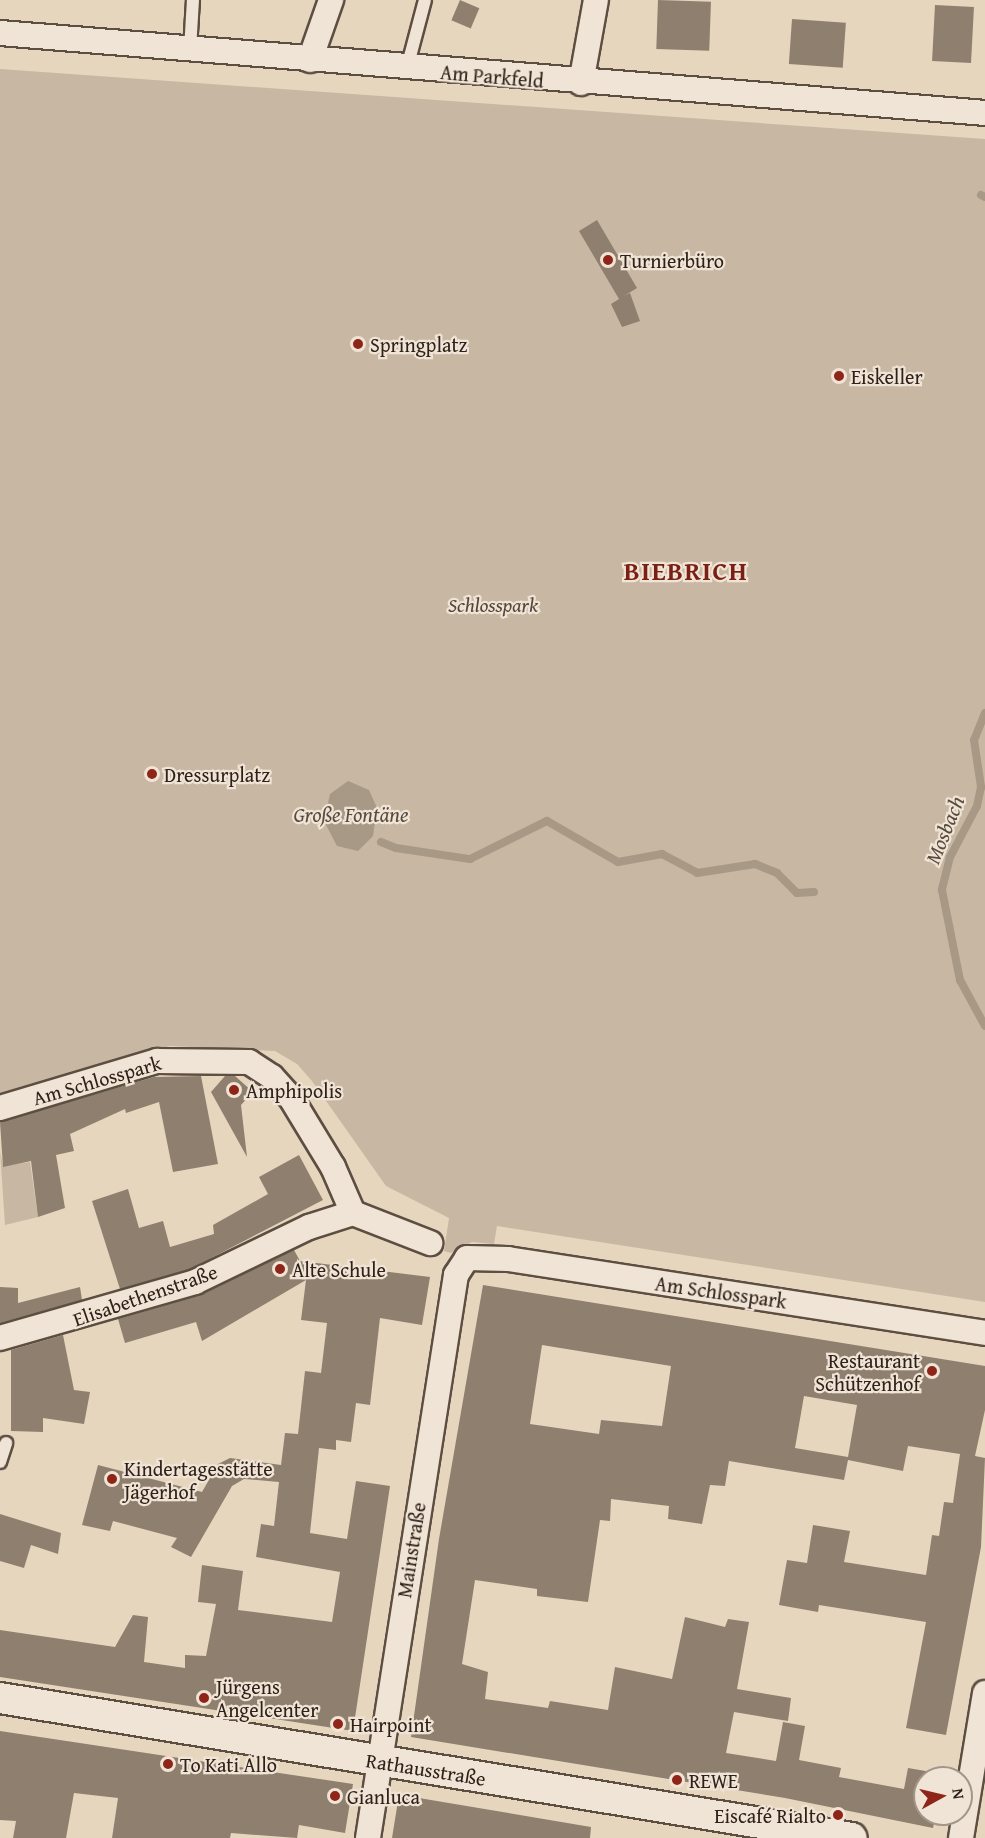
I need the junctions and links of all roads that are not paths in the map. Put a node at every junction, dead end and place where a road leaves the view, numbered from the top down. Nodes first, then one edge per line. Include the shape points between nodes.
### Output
1 (193, 0) edge
2 (331, 0) edge
3 (425, 0) edge
4 (596, 0) edge
5 (0, 33) edge
6 (190, 50) junction
7 (310, 60) junction
8 (407, 68) junction
9 (581, 83) junction
10 (985, 113) edge
11 (0, 1108) edge
12 (353, 1213) junction
13 (430, 1244) dead end
14 (460, 1264) joint
15 (985, 1333) edge
16 (0, 1338) edge
17 (6, 1443) dead end
18 (0, 1462) edge
19 (985, 1693) edge
20 (0, 1698) edge
21 (380, 1761) junction
22 (368, 1838) edge
23 (852, 1838) edge
24 (961, 1838) edge

1 - 6 lane
2 - 7 street
3 - 8 lane
4 - 9 street
5 - 6 street, Am Parkfeld
6 - 7 street, Am Parkfeld
7 - 8 street, Am Parkfeld
8 - 9 street, Am Parkfeld
9 - 10 street, Am Parkfeld
11 - 12 street, Am Schlosspark via 157,1061 249,1062 272,1077 291,1098 333,1167
12 - 13 street
12 - 16 street, Elisabethenstraße via 309,1227 195,1282
14 - 15 street, Am Schlosspark via 478,1255
14 - 21 street, Mainstraße
17 - 18 lane
19 - 24 street
20 - 21 street, Rathausstraße
21 - 22 street, Mainstraße
21 - 23 street, Rathausstraße

